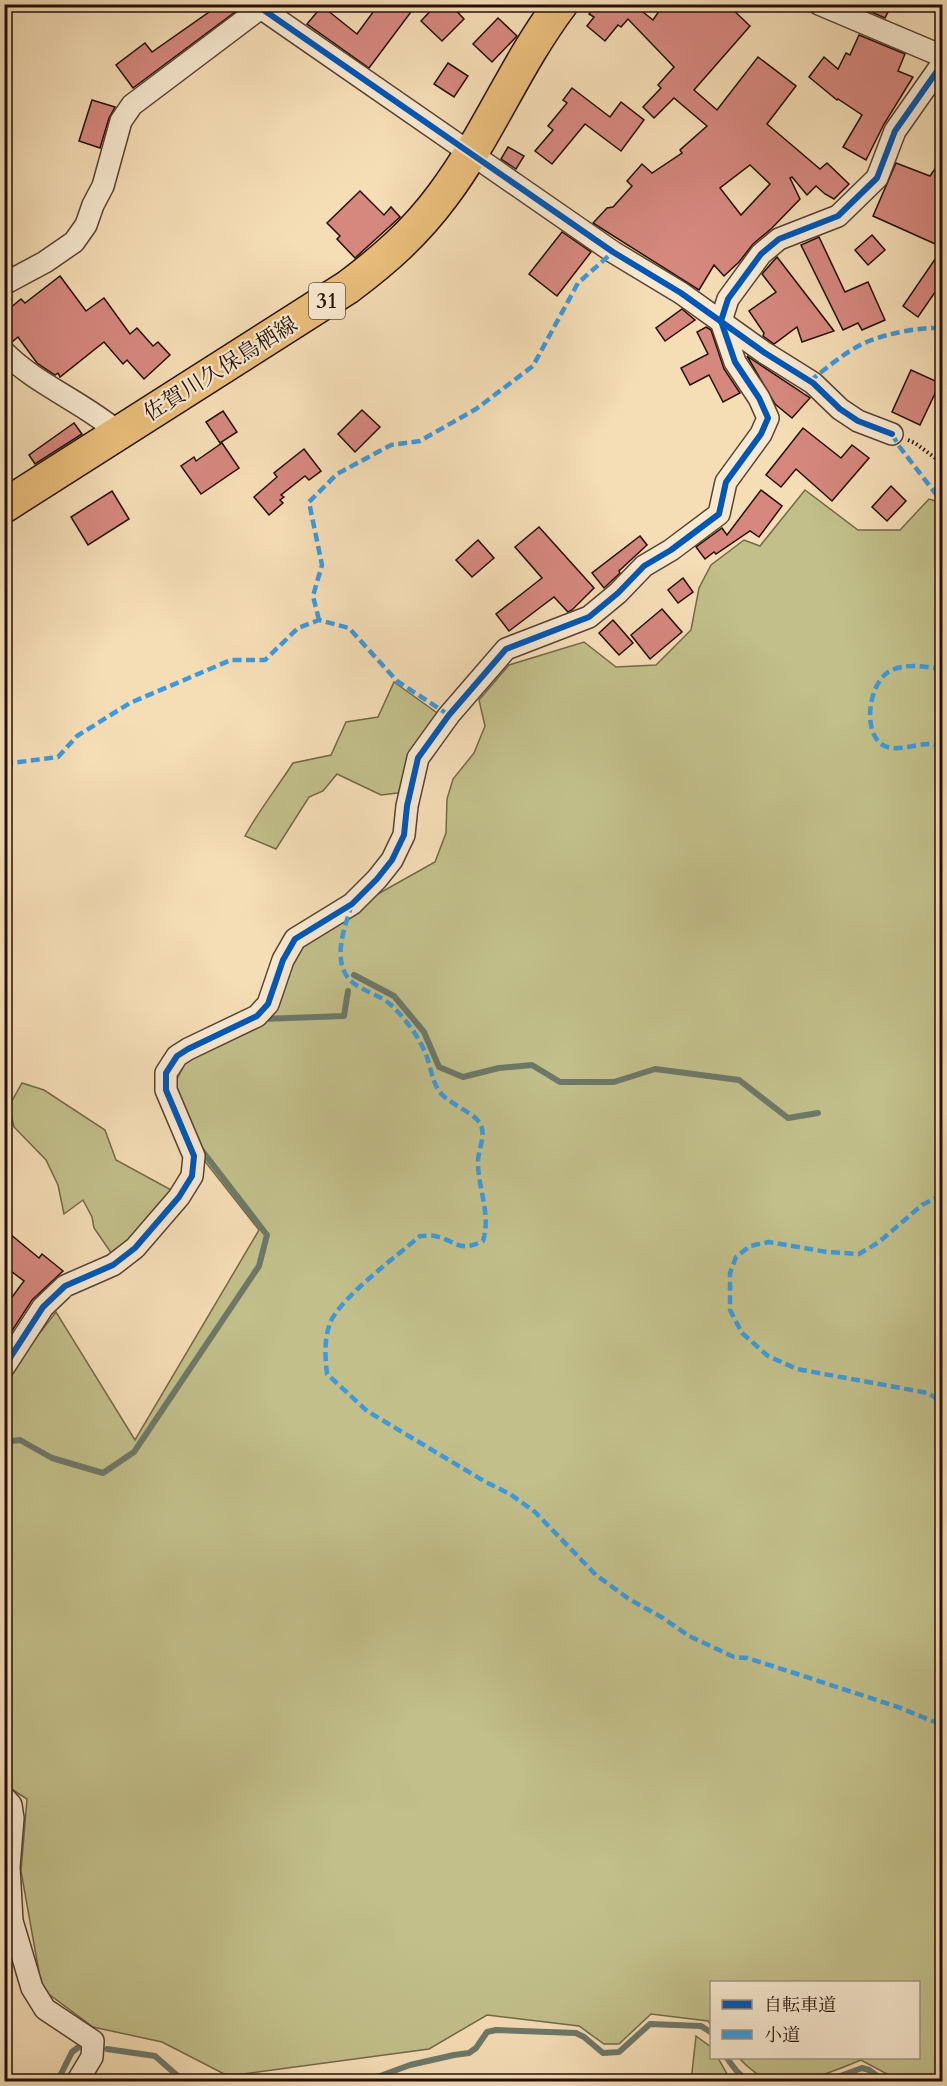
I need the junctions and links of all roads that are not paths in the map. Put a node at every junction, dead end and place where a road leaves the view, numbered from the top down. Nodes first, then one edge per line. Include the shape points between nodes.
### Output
1 (561, 4) edge
2 (819, 4) edge
3 (260, 6) edge
4 (942, 56) edge
5 (942, 64) edge
6 (471, 153) junction
7 (4, 284) edge
8 (721, 321) junction
9 (4, 352) edge
10 (118, 432) junction
11 (892, 434) road end
12 (4, 506) edge
13 (4, 1367) edge
14 (4, 1797) edge
15 (77, 2082) edge

1 - 6 main road, 佐賀川久保鳥栖線 / 31
2 - 4 street
3 - 6 street
3 - 7 street via 132,105 121,121 103,186 75,242
5 - 8 street via 895,131 877,178 838,216 779,239 761,254 728,299
6 - 8 street
6 - 10 main road, 佐賀川久保鳥栖線 / 31 via 443,195 386,258 348,287
8 - 11 street via 813,383 858,421
8 - 13 street via 735,362 768,418 726,482 719,514 644,566 589,617 506,649 449,715 418,758 404,835 382,873 352,904 296,939 283,960 268,1004 256,1016 188,1049 177,1056 166,1073 166,1090 194,1156 192,1176 178,1197 135,1248 113,1265 64,1286 43,1307
9 - 10 street
10 - 12 main road, 佐賀川久保鳥栖線 / 31
14 - 15 street via 11,1805 13,1818 9,1867 12,1920 32,1988 45,2009 93,2041 92,2057

